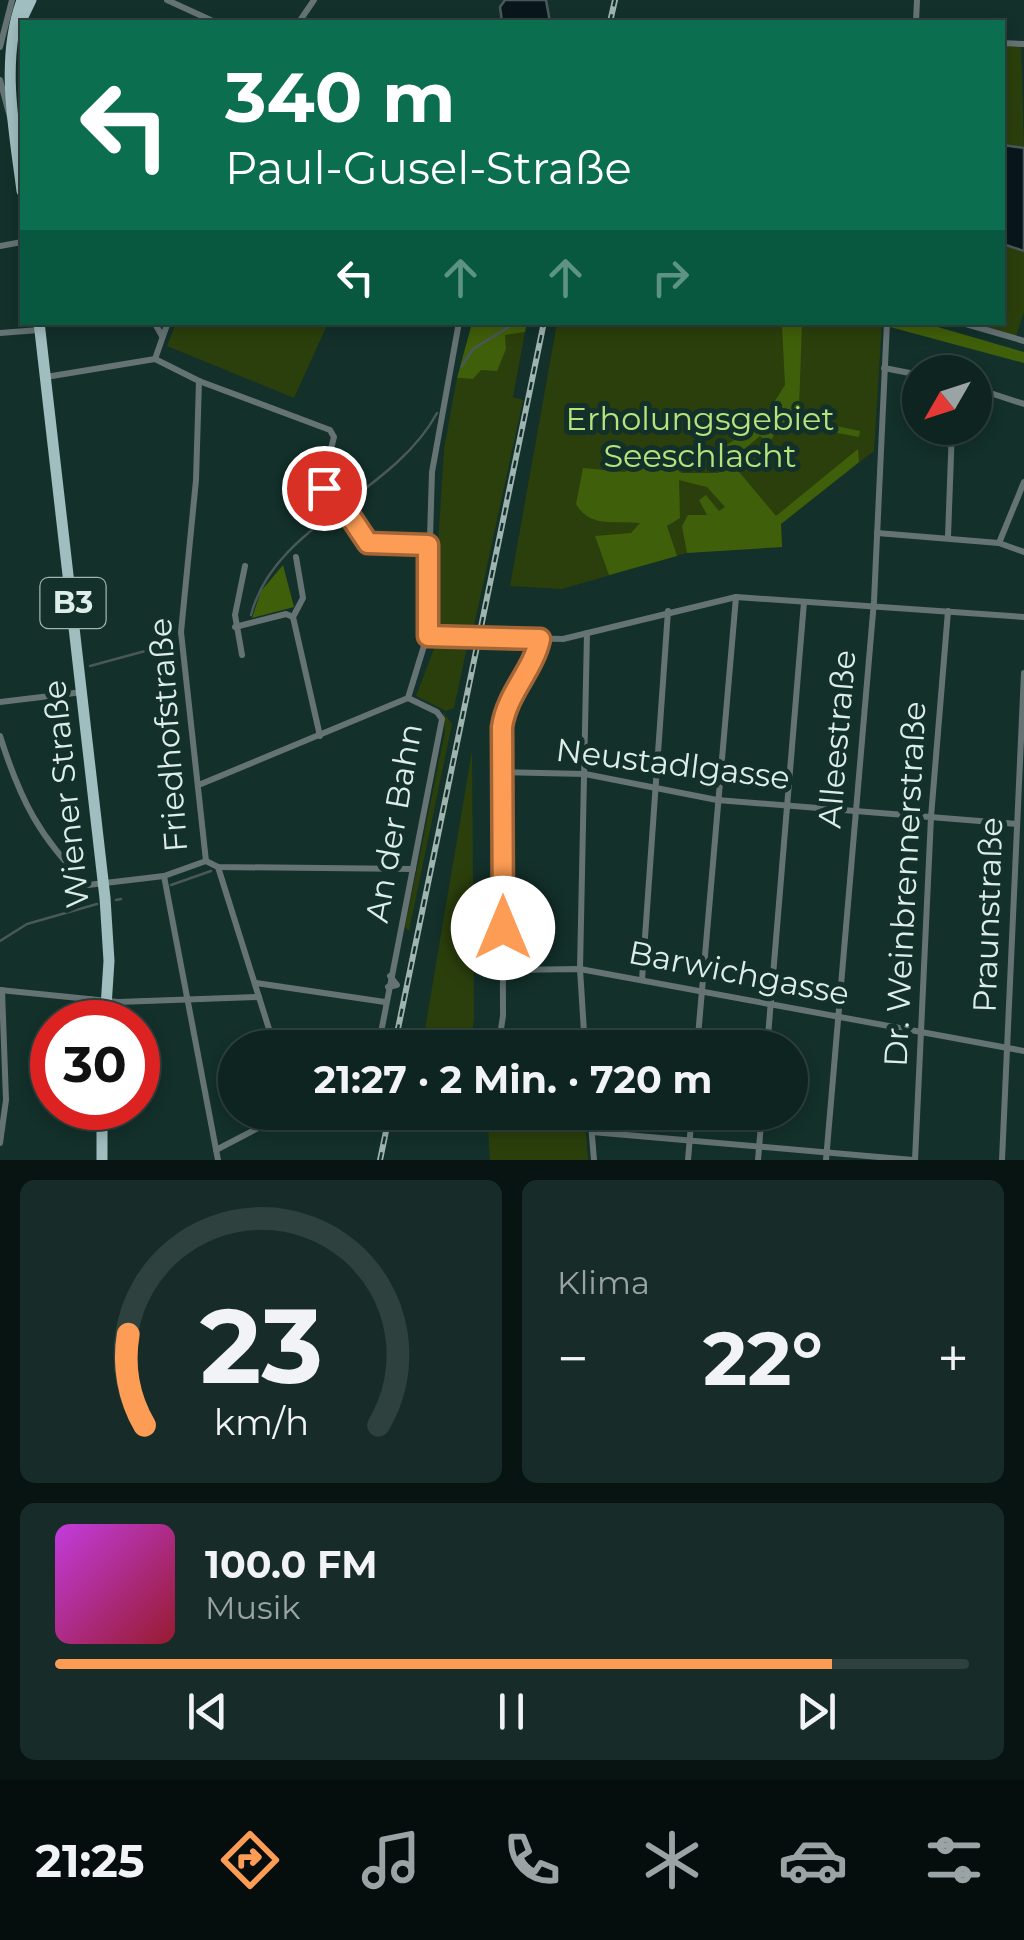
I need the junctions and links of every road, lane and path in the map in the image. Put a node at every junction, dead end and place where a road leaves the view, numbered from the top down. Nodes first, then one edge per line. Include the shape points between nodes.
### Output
1 (12, 0) edge
2 (22, 0) edge
3 (167, 0) edge
4 (208, 20) edge
5 (20, 31) edge
6 (0, 47) edge
7 (0, 80) edge
8 (1, 94) edge
9 (14, 126) junction
10 (20, 176) edge
11 (156, 325) edge
12 (167, 325) edge
13 (458, 325) edge
14 (887, 325) edge
15 (969, 325) edge
16 (40, 326) edge
17 (0, 333) edge
18 (162, 336) junction
19 (1024, 341) edge
20 (155, 359) junction
21 (884, 368) junction
22 (902, 372) edge
23 (46, 377) junction
24 (199, 382) junction
25 (992, 394) edge
26 (1024, 404) edge
27 (951, 445) edge
28 (1024, 482) edge
29 (877, 533) junction
30 (948, 537) junction
31 (999, 543) junction
32 (428, 545) junction
33 (1024, 552) edge
34 (296, 557) dead end
35 (245, 566) dead end
36 (736, 598) junction
37 (804, 602) junction
38 (874, 606) junction
39 (668, 612) junction
40 (948, 612) junction
41 (293, 616) junction
42 (1024, 617) edge
43 (235, 627) junction
44 (586, 634) junction
45 (428, 636) junction
46 (540, 639) junction
47 (242, 655) dead end
48 (1024, 673) edge
49 (84, 692) junction
50 (408, 698) junction
51 (0, 702) edge
52 (0, 736) edge
53 (320, 736) junction
54 (502, 772) junction
55 (585, 774) junction
56 (201, 784) junction
57 (657, 788) junction
58 (718, 800) junction
59 (788, 805) junction
60 (856, 810) junction
61 (931, 817) junction
62 (1017, 824) junction
63 (206, 861) junction
64 (218, 867) junction
65 (413, 869) junction
66 (164, 876) junction
67 (104, 885) junction
68 (580, 969) junction
69 (503, 970) junction
70 (642, 980) junction
71 (256, 982) junction
72 (1, 990) edge
73 (702, 992) junction
74 (260, 996) junction
75 (90, 999) joint
76 (188, 999) junction
77 (96, 1000) edge
78 (108, 1000) edge
79 (160, 1000) edge
80 (385, 1002) junction
81 (771, 1006) junction
82 (839, 1018) junction
83 (270, 1030) edge
84 (381, 1030) edge
85 (499, 1030) edge
86 (583, 1030) edge
87 (699, 1030) edge
88 (769, 1030) edge
89 (922, 1032) junction
90 (1008, 1048) junction
91 (1024, 1051) edge
92 (102, 1130) edge
93 (254, 1130) edge
94 (691, 1130) edge
95 (760, 1130) edge
96 (592, 1132) joint
97 (690, 1140) junction
98 (0, 1143) edge
99 (759, 1146) junction
100 (216, 1150) junction
101 (827, 1157) edge
102 (102, 1160) edge
103 (218, 1160) edge
104 (594, 1160) edge
105 (688, 1160) edge
106 (758, 1160) edge
107 (914, 1160) edge
108 (1002, 1160) edge

1 - 6 street
2 - 9 main road via 6,55
3 - 4 street
5 - 9 main road via 12,53
7 - 8 street
8 - 9 street
9 - 10 main road
11 - 18 street
12 - 18 street
13 - 32 street via 432,472
14 - 21 street, Alleestraße
15 - 19 street
16 - 17 street
16 - 23 main road, Wiener Straße / B3
18 - 20 street
20 - 23 street
20 - 24 street
21 - 22 street
21 - 29 street, Alleestraße
23 - 49 main road, Wiener Straße / B3
24 - 32 street via 330,430 334,437 318,484 368,543
24 - 56 street, Friedhofstraße via 181,632
25 - 26 street
27 - 30 street
28 - 31 street
29 - 30 street
29 - 38 street, Alleestraße
30 - 31 street
31 - 33 street
32 - 45 street
34 - 41 street via 303,594
35 - 43 street
36 - 37 street
36 - 39 street
36 - 58 street
37 - 38 street
37 - 59 street
38 - 40 street
38 - 60 street, Alleestraße
39 - 44 street
39 - 57 street
40 - 42 street
40 - 61 street, Dr. Weinbrennerstraße
41 - 43 street
41 - 53 street
43 - 47 street
44 - 46 street
44 - 55 street
45 - 46 street
45 - 50 street
46 - 54 street via 506,708
48 - 62 street, Praunstraße
49 - 51 street
49 - 67 main road, Wiener Straße / B3
50 - 53 street
50 - 65 street, An der Bahn via 442,719
52 - 67 street via 19,796 46,837 88,885
53 - 56 street
54 - 55 street, Neustadlgasse
54 - 69 street
55 - 57 street, Neustadlgasse
55 - 68 street
56 - 63 street, Friedhofstraße
57 - 58 street, Neustadlgasse
57 - 70 street
58 - 59 street, Neustadlgasse
58 - 73 street
59 - 60 street, Neustadlgasse
59 - 81 street
60 - 61 street, Neustadlgasse
60 - 82 street, Alleestraße
61 - 62 street, Neustadlgasse
61 - 89 street, Dr. Weinbrennerstraße
62 - 90 street, Praunstraße
63 - 64 street
63 - 66 street, Friedhofstraße
64 - 65 street
64 - 71 street
65 - 80 street, An der Bahn via 390,976 397,985 388,987
66 - 67 street, Friedhofstraße
66 - 76 street
67 - 78 main road, Wiener Straße / B3
68 - 69 street, Barwichgasse
68 - 70 street, Barwichgasse
68 - 86 street
69 - 85 street
70 - 73 street, Barwichgasse
71 - 74 street
71 - 80 street
72 - 75 street
72 - 98 street via 6,1100
73 - 81 street, Barwichgasse
73 - 87 street
74 - 76 street
74 - 83 street
75 - 77 street
76 - 79 street
76 - 100 street
80 - 84 street, An der Bahn
81 - 82 street, Barwichgasse
81 - 88 street
82 - 89 street, Barwichgasse
82 - 101 street, Alleestraße
89 - 90 street, Barwichgasse
89 - 107 street, Dr. Weinbrennerstraße
90 - 91 street, Barwichgasse
90 - 108 street, Praunstraße
92 - 102 main road
93 - 100 street
94 - 97 street
95 - 99 street
96 - 97 street
96 - 104 street
97 - 99 street
97 - 105 street
99 - 101 street
99 - 106 street
100 - 103 street
101 - 107 street

